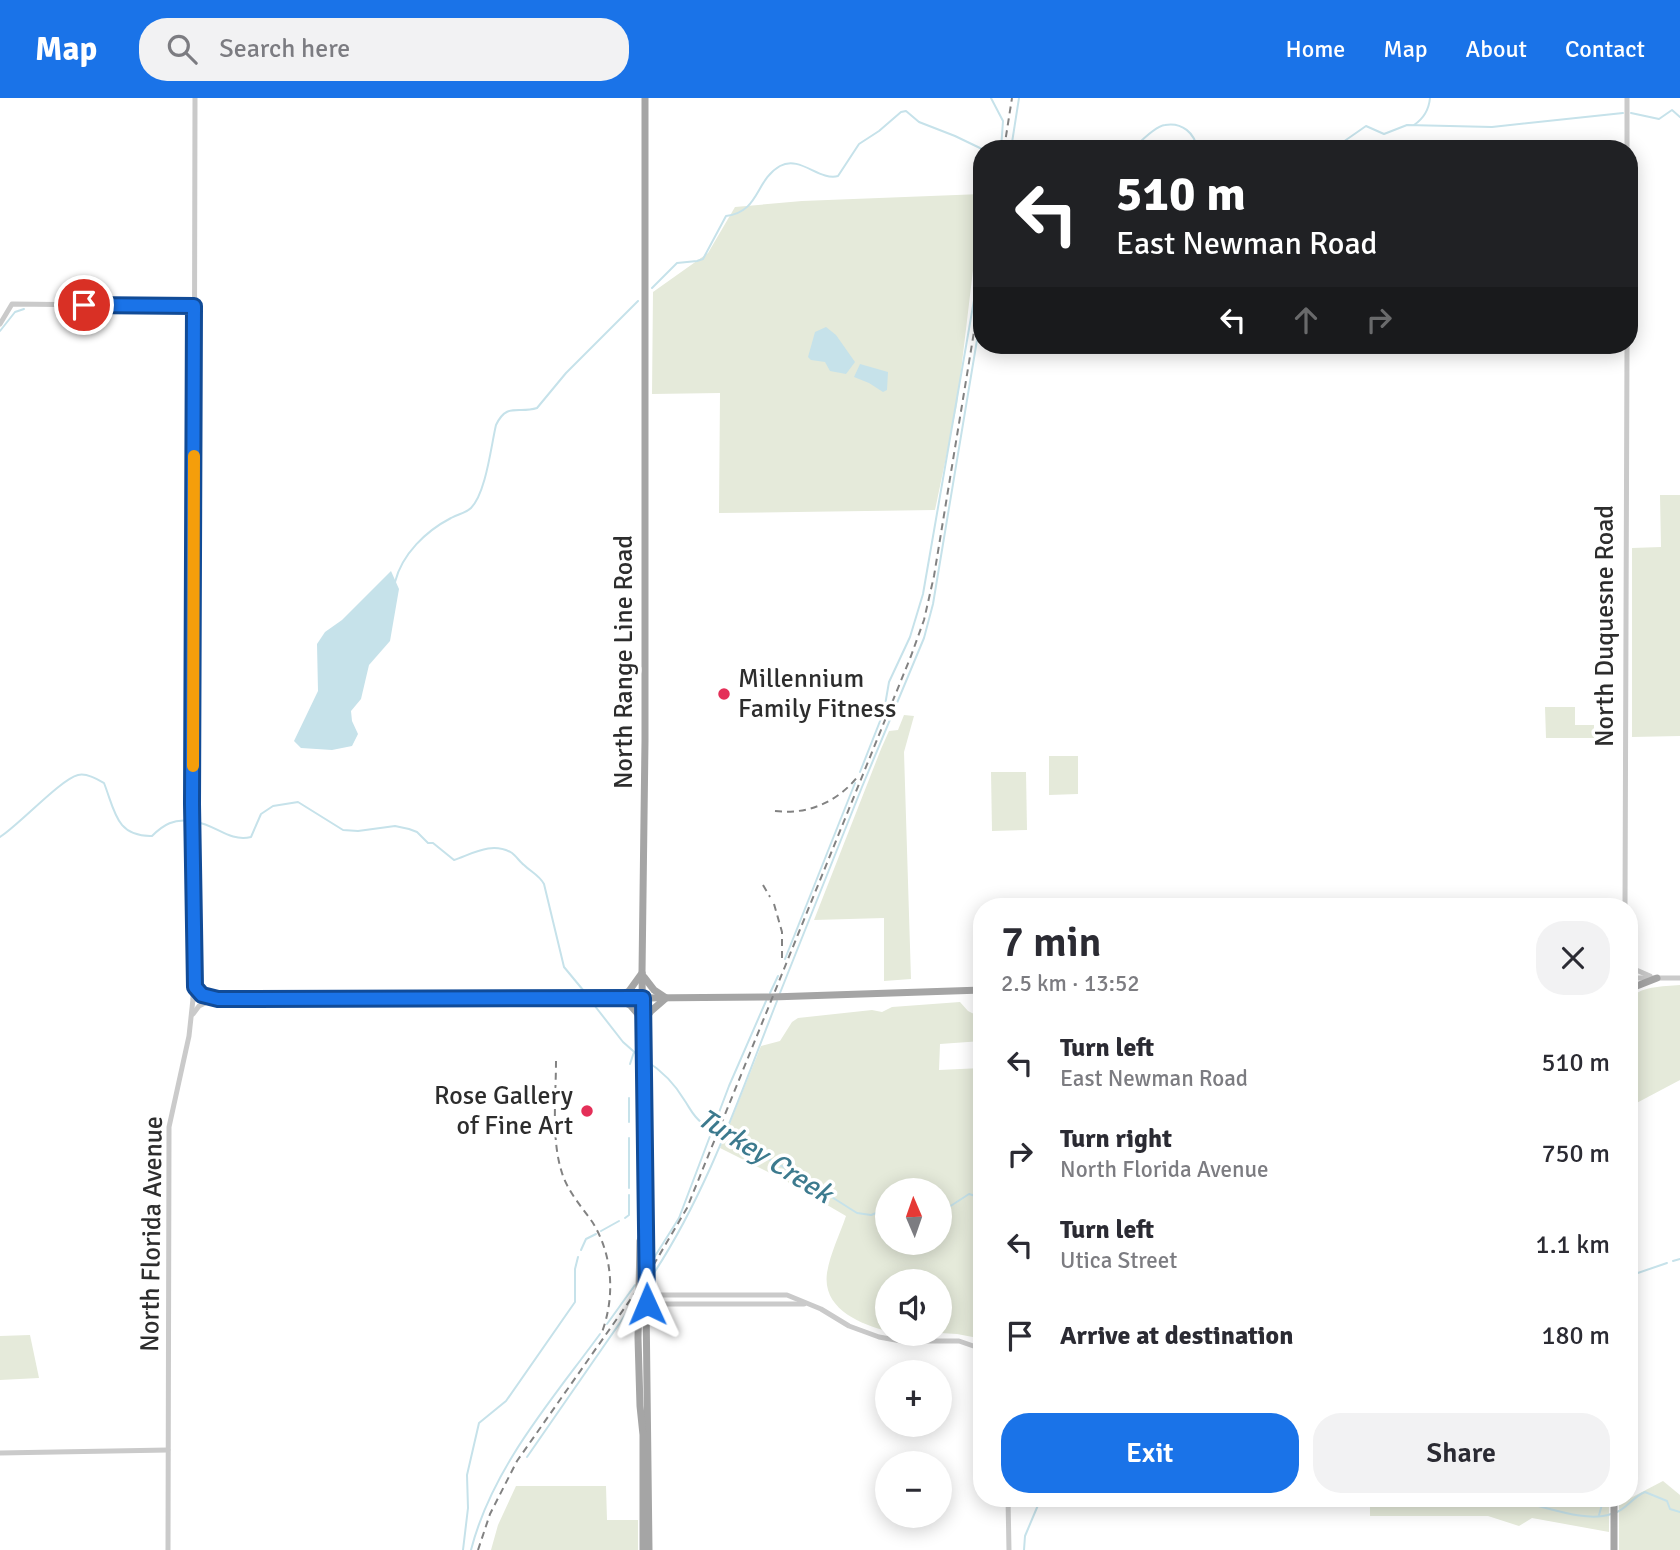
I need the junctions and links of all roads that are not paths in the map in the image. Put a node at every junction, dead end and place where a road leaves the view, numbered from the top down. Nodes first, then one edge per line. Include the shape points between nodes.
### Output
1 (195, 98) edge
2 (645, 98) edge
3 (1627, 98) edge
4 (1627, 140) edge
5 (194, 306) junction
6 (0, 324) edge
7 (1627, 354) edge
8 (1625, 898) edge
9 (1638, 971) edge
10 (642, 973) junction
11 (1638, 978) edge
12 (1657, 978) junction
13 (1680, 978) edge
14 (193, 982) junction
15 (1638, 985) edge
16 (973, 990) edge
17 (612, 998) junction
18 (643, 998) junction
19 (666, 998) junction
20 (193, 999) junction
21 (218, 999) junction
22 (191, 1017) junction
23 (643, 1021) junction
24 (643, 1295) junction
25 (643, 1304) junction
26 (656, 1304) junction
27 (807, 1304) junction
28 (973, 1346) edge
29 (647, 1373) junction
30 (168, 1450) junction
31 (0, 1453) edge
32 (647, 1488) junction
33 (1008, 1507) edge
34 (1614, 1507) edge
35 (168, 1550) edge
36 (643, 1550) edge
37 (649, 1550) edge
38 (1009, 1550) edge
39 (1614, 1550) edge

1 - 5 street, North Florida Avenue
2 - 10 main road, North Range Line Road
3 - 4 street
5 - 6 street via 12,304
5 - 14 street, North Florida Avenue
7 - 8 street, North Duquesne Road
9 - 12 street
10 - 17 main road via 629,991
10 - 18 main road, North Range Line Road
10 - 19 main road
11 - 12 street
12 - 13 street
12 - 15 main road
14 - 20 street, North Florida Avenue
14 - 21 street via 202,995
16 - 19 main road
17 - 18 street
17 - 21 street
17 - 23 main road via 630,1005
18 - 19 main road
18 - 23 main road, North Range Line Road
19 - 23 main road
20 - 21 street
20 - 22 street, North Florida Avenue
21 - 22 street via 201,1004
22 - 30 street, North Florida Avenue via 169,1127
23 - 24 main road, North Range Line Road
24 - 25 main road, North Range Line Road
24 - 27 street via 778,1294
25 - 26 street
25 - 29 main road, North Range Line Road
25 - 32 main road, North Range Line Road via 640,1406
26 - 27 street
26 - 29 main road via 650,1312
27 - 28 street via 881,1338 959,1341
29 - 32 main road, North Range Line Road
30 - 31 street
30 - 35 street, North Florida Avenue
32 - 36 main road
32 - 37 main road
33 - 38 street
34 - 39 main road

